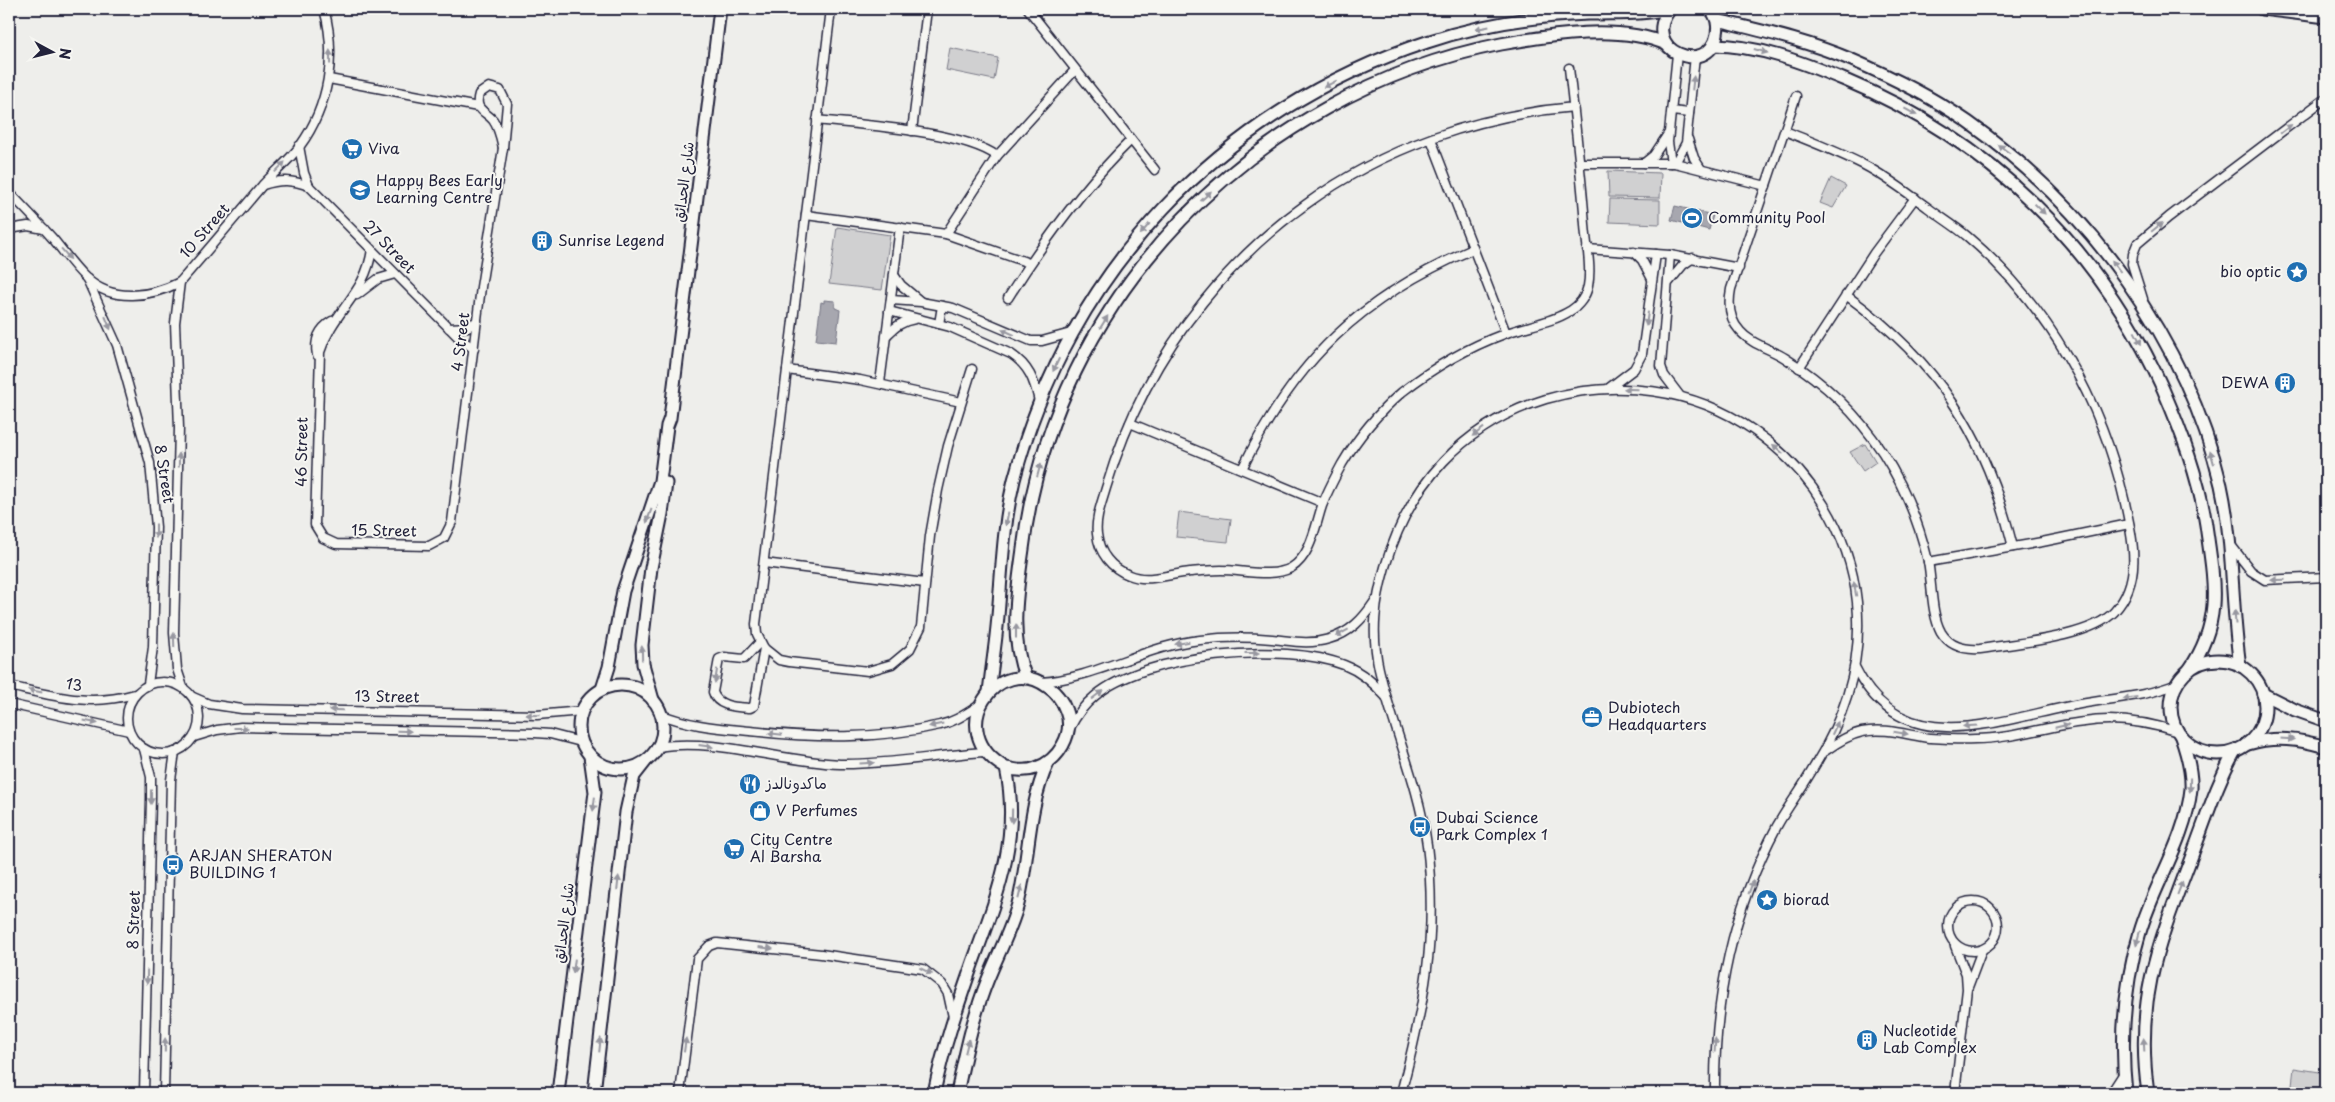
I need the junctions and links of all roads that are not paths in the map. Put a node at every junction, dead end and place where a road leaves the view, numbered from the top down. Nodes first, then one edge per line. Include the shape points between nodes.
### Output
1 (324, 9) edge
2 (331, 9) edge
3 (720, 9) edge
4 (831, 9) edge
5 (927, 9) edge
6 (1028, 9) edge
7 (1669, 9) edge
8 (1710, 9) edge
9 (2262, 9) edge
10 (2326, 17) edge
11 (327, 20) junction
12 (1717, 20) junction
13 (1666, 44) junction
14 (1713, 45) junction
15 (1677, 54) junction
16 (1695, 56) junction
17 (1569, 68) dead end
18 (1075, 70) junction
19 (329, 79) junction
20 (1796, 96) dead end
21 (2326, 98) edge
22 (478, 107) junction
23 (1574, 107) junction
24 (1672, 110) junction
25 (1690, 113) junction
26 (817, 120) junction
27 (912, 131) junction
28 (1785, 131) junction
29 (1669, 132) junction
30 (1688, 132) junction
31 (1430, 139) junction
32 (1131, 140) junction
33 (299, 146) junction
34 (503, 148) junction
35 (997, 156) junction
36 (1580, 163) junction
37 (1644, 163) junction
38 (1673, 163) junction
39 (1701, 168) junction
40 (1155, 170) dead end
41 (262, 185) junction
42 (309, 186) junction
43 (1766, 186) junction
44 (9, 192) edge
45 (1915, 198) junction
46 (806, 215) junction
47 (900, 227) junction
48 (9, 229) edge
49 (44, 229) junction
50 (946, 234) junction
51 (372, 249) junction
52 (1473, 249) junction
53 (1587, 250) junction
54 (1634, 252) junction
55 (1656, 254) junction
56 (1670, 255) junction
57 (1693, 258) junction
58 (1029, 263) junction
59 (1739, 268) junction
60 (396, 274) junction
61 (894, 275) junction
62 (87, 279) junction
63 (1652, 280) junction
64 (180, 282) junction
65 (1668, 284) junction
66 (1846, 296) junction
67 (353, 298) junction
68 (1008, 298) dead end
69 (891, 300) junction
70 (922, 302) junction
71 (1649, 302) junction
72 (1666, 305) junction
73 (942, 306) junction
74 (889, 311) junction
75 (2149, 315) junction
76 (920, 318) junction
77 (477, 321) junction
78 (939, 324) junction
79 (449, 328) junction
80 (1071, 333) junction
81 (1506, 333) junction
82 (886, 336) junction
83 (474, 349) junction
84 (1799, 368) junction
85 (972, 369) dead end
86 (787, 370) junction
87 (880, 384) junction
88 (1609, 388) junction
89 (1680, 396) junction
90 (1039, 401) junction
91 (961, 402) junction
92 (670, 418) junction
93 (1130, 423) junction
94 (1242, 470) junction
95 (1323, 503) junction
96 (2129, 524) junction
97 (323, 538) joint
98 (444, 538) joint
99 (2230, 544) junction
100 (2013, 547) junction
101 (764, 562) junction
102 (1928, 562) junction
103 (2326, 577) edge
104 (926, 583) junction
105 (1376, 599) junction
106 (762, 645) junction
107 (2240, 666) junction
108 (1855, 667) junction
109 (2188, 670) junction
110 (1026, 678) junction
111 (1041, 682) junction
112 (148, 684) junction
113 (2177, 684) junction
114 (9, 686) edge
115 (183, 687) junction
116 (602, 689) junction
117 (989, 692) junction
118 (134, 694) junction
119 (2263, 694) junction
120 (193, 697) junction
121 (653, 700) junction
122 (1388, 700) junction
123 (9, 704) edge
124 (980, 705) junction
125 (582, 711) junction
126 (660, 714) junction
127 (2326, 721) edge
128 (129, 732) junction
129 (1068, 732) junction
130 (2180, 735) junction
131 (194, 737) junction
132 (581, 742) junction
133 (2248, 744) junction
134 (658, 747) junction
135 (2326, 747) edge
136 (144, 749) junction
137 (2235, 751) junction
138 (176, 752) junction
139 (985, 752) junction
140 (1823, 752) junction
141 (590, 756) junction
142 (645, 762) junction
143 (1048, 763) junction
144 (1006, 768) junction
145 (1956, 946) junction
146 (1982, 950) junction
147 (1967, 989) junction
148 (954, 1019) junction
149 (2124, 1073) junction
150 (144, 1093) edge
151 (164, 1093) edge
152 (558, 1093) edge
153 (594, 1093) edge
154 (680, 1093) edge
155 (934, 1093) edge
156 (957, 1093) edge
157 (1401, 1093) edge
158 (1715, 1093) edge
159 (1955, 1093) edge
160 (2111, 1093) edge
161 (2126, 1093) edge
162 (2148, 1093) edge

1 - 11 street, 10 Street
2 - 11 street
3 - 92 street, شارع الحدائق
4 - 26 street
5 - 27 street
6 - 18 street
7 - 13 street via 1662,22
7 -> 80 street via 1641,14 1549,17 1473,29 1382,58 1300,99 1230,147 1159,212 1127,250
8 - 12 street
9 - 10 street
19 -> 11 street, 10 Street
12 - 14 street
75 -> 12 street via 2119,270 2050,189 1967,122 1893,79 1850,59 1806,43
13 - 15 street
110 -> 13 street via 1016,647 1020,575 1032,496 1056,417 1073,378 1115,303 1174,227 1254,155 1313,114 1412,69 1483,48 1554,36 1638,35
14 - 16 street
14 -> 109 street via 1744,47 1800,63 1875,92 1920,116 2005,176 2080,252 2127,319 2153,367 2192,467 2211,562 2214,616 2200,654
15 - 16 street
15 - 24 street
25 -> 16 street
17 - 23 street
18 - 32 street
18 - 35 street
19 - 22 street
19 - 33 street, 10 Street via 319,112
20 - 28 street
75 -> 21 street via 2132,264 2137,244
22 - 34 street, 4 Street via 492,119
22 - 34 street, 4 Street via 477,101 483,90 495,87 504,94 507,104
23 - 31 street via 1513,114
23 - 36 street
24 - 25 street
24 - 29 street
25 - 30 street
26 - 27 street
26 - 46 street
27 - 35 street via 972,143
28 - 43 street
28 - 45 street via 1866,166
29 - 37 street via 1654,155
29 - 38 street
30 - 38 street via 1684,149
30 - 39 street via 1689,145
31 - 52 street
31 - 93 street via 1335,184 1277,226 1226,275 1182,330
32 - 40 street
32 - 58 street via 1085,188
41 -> 33 street, 10 Street
33 - 42 street, 27 Street
34 - 77 street, 4 Street
35 - 50 street
36 - 37 street
36 - 53 street
37 - 38 street
38 - 39 street
39 - 43 street
41 - 42 street via 293,180
41 - 64 street, 10 Street
42 - 51 street, 27 Street
43 - 59 street
44 - 49 street, 10 Street
45 - 66 street
45 - 96 street via 1968,236 2016,284 2056,338 2082,382 2102,427 2118,475
46 - 47 street
46 - 86 street
47 - 50 street
47 - 61 street
48 - 49 street via 28,226
49 -> 62 street, 10 Street
50 - 58 street
51 - 60 street, 27 Street
51 - 67 street, 46 Street via 368,272
52 - 81 street
52 - 94 street via 1399,285 1335,335 1282,398
53 - 54 street
53 - 81 street via 1588,284 1578,305 1563,315
54 - 55 street
54 - 63 street
55 - 56 street
55 - 63 street
56 - 57 street
56 - 65 street
57 - 59 street
57 - 65 street
58 - 68 street
59 - 84 street via 1729,298 1736,326 1750,340
60 - 67 street, 46 Street via 378,279
60 - 79 street, 27 Street
61 - 69 street
61 - 70 street
62 - 64 street, 10 Street via 104,289 133,295 162,291
62 -> 112 street, 8 Street via 117,345 144,437 153,482 156,527 154,647
63 - 71 street
115 -> 64 street, 8 Street via 177,669 174,633 179,444 175,323
65 - 72 street
66 - 84 street
66 - 100 street via 1872,314 1912,351 1955,405 1991,473
67 - 97 street, 46 Street via 317,338 314,515 315,525
69 - 70 street
69 - 74 street
70 - 73 street
71 - 72 street
71 -> 88 street via 1639,362 1628,375
72 - 89 street via 1661,366
73 - 78 street
80 -> 73 street via 1031,341
74 - 76 street
74 - 82 street
99 -> 75 street via 2221,485 2208,441 2175,364
76 - 78 street
76 - 82 street via 895,326
77 - 79 street via 468,327
77 - 83 street, 4 Street
78 - 90 street via 979,338 1019,360 1032,376
79 - 83 street, 27 Street
80 -> 90 street
81 - 95 street via 1459,353 1429,371 1395,398 1366,429 1342,464
82 - 87 street
83 - 98 street, 4 Street via 452,522
84 - 102 street via 1845,406 1882,453 1902,487
85 - 91 street
86 - 87 street
86 - 101 street
87 - 91 street
89 -> 88 street via 1648,389
88 -> 105 street via 1567,393 1527,405 1490,423 1456,448 1430,476 1408,508 1392,542
108 -> 89 street via 1857,602 1851,568 1840,535 1824,504 1804,476 1753,430 1730,416
90 -> 117 street via 1025,442 1005,526
91 - 104 street via 938,490
92 -> 116 street, شارع الحدائق via 660,482 623,591
121 -> 92 street, شارع الحدائق via 643,664 642,645 651,568 664,502 672,428
93 - 94 street
93 - 95 street via 1113,464 1096,530 1105,556 1114,567 1132,577 1153,578 1219,570 1275,573 1289,569 1308,548
94 - 95 street
96 - 100 street
96 - 102 street via 2134,570 2124,599 2102,622 2072,633 1980,649 1957,647 1940,631
97 - 98 street, 15 Street via 336,544 428,546
103 -> 99 street via 2265,580 2251,571
107 -> 99 street
100 - 102 street
101 - 104 street
101 - 106 street via 756,624
104 - 106 street via 917,638 902,657 880,669 856,671 779,660
105 -> 111 street via 1356,625 1318,642 1249,637 1198,640 1149,650 1082,676
105 - 122 street via 1374,634 1378,667
106 -> 106 street via 744,659 724,656 719,659 714,697 725,705 754,706
107 - 109 street via 2214,660
107 - 119 street via 2250,673
113 -> 108 street via 2142,696 2079,704 1983,725 1957,727 1906,720 1889,711 1875,699
140 -> 108 street via 1840,718
109 - 113 street
110 - 111 street
110 - 117 street via 1000,683
111 - 129 street via 1058,694 1067,712
112 - 115 street via 172,682
112 - 118 street
113 - 130 street via 2171,700 2172,717
118 -> 114 street, 13 via 117,699 84,701
115 - 120 street
116 - 121 street via 630,686
116 - 125 street via 591,697
117 - 124 street
118 - 128 street via 126,712
119 - 127 street
119 - 133 street via 2264,716
125 -> 120 street, 13 Street via 537,715 242,709 209,704
120 - 131 street via 199,717
121 - 126 street
129 -> 122 street via 1084,705 1110,686 1161,666 1215,655 1269,653 1331,661 1360,673 1373,682
122 - 157 street via 1419,798 1431,891 1426,985 1418,1031
123 -> 128 street
124 -> 126 street via 940,725 845,737 809,737 706,727
124 - 139 street via 976,721 978,738
125 - 132 street via 579,723
126 - 134 street via 663,729
128 - 136 street
129 - 143 street via 1061,750
130 - 137 street via 2192,747 2206,753 2220,755
140 -> 130 street via 1861,732 1882,730 1929,738 1982,739 2106,720 2143,723
130 -> 149 street via 2189,762 2191,788 2186,813 2140,931 2128,977 2123,1025
131 -> 132 street via 241,727 535,733
131 - 138 street
132 - 141 street
133 -> 135 street via 2260,740 2290,739
133 - 137 street
134 -> 139 street via 689,744 806,762 842,764
134 - 142 street
136 - 138 street via 154,753
136 -> 150 street, 8 Street via 151,778
162 -> 137 street via 2143,1034 2151,971 2214,795
151 -> 138 street via 171,780
139 - 144 street
158 -> 140 street via 1714,1047 1719,997 1735,930 1778,825
141 - 142 street via 598,763 617,770
141 -> 152 street, شارع الحدائق via 595,792
153 -> 142 street via 626,812 634,776
143 - 144 street via 1020,771
156 -> 143 street via 973,1022 1017,906 1026,868 1033,806
144 -> 148 street via 1012,806 1007,858 990,920
145 - 146 street via 1964,951
145 - 146 street via 1949,936 1950,914 1958,905 1978,901 1993,910 1998,927 1992,943
145 - 147 street via 1964,967
146 - 147 street
147 - 159 street
154 -> 148 street via 697,959 702,951 717,943 923,969 942,984
148 - 155 street
149 - 160 street
149 - 161 street

